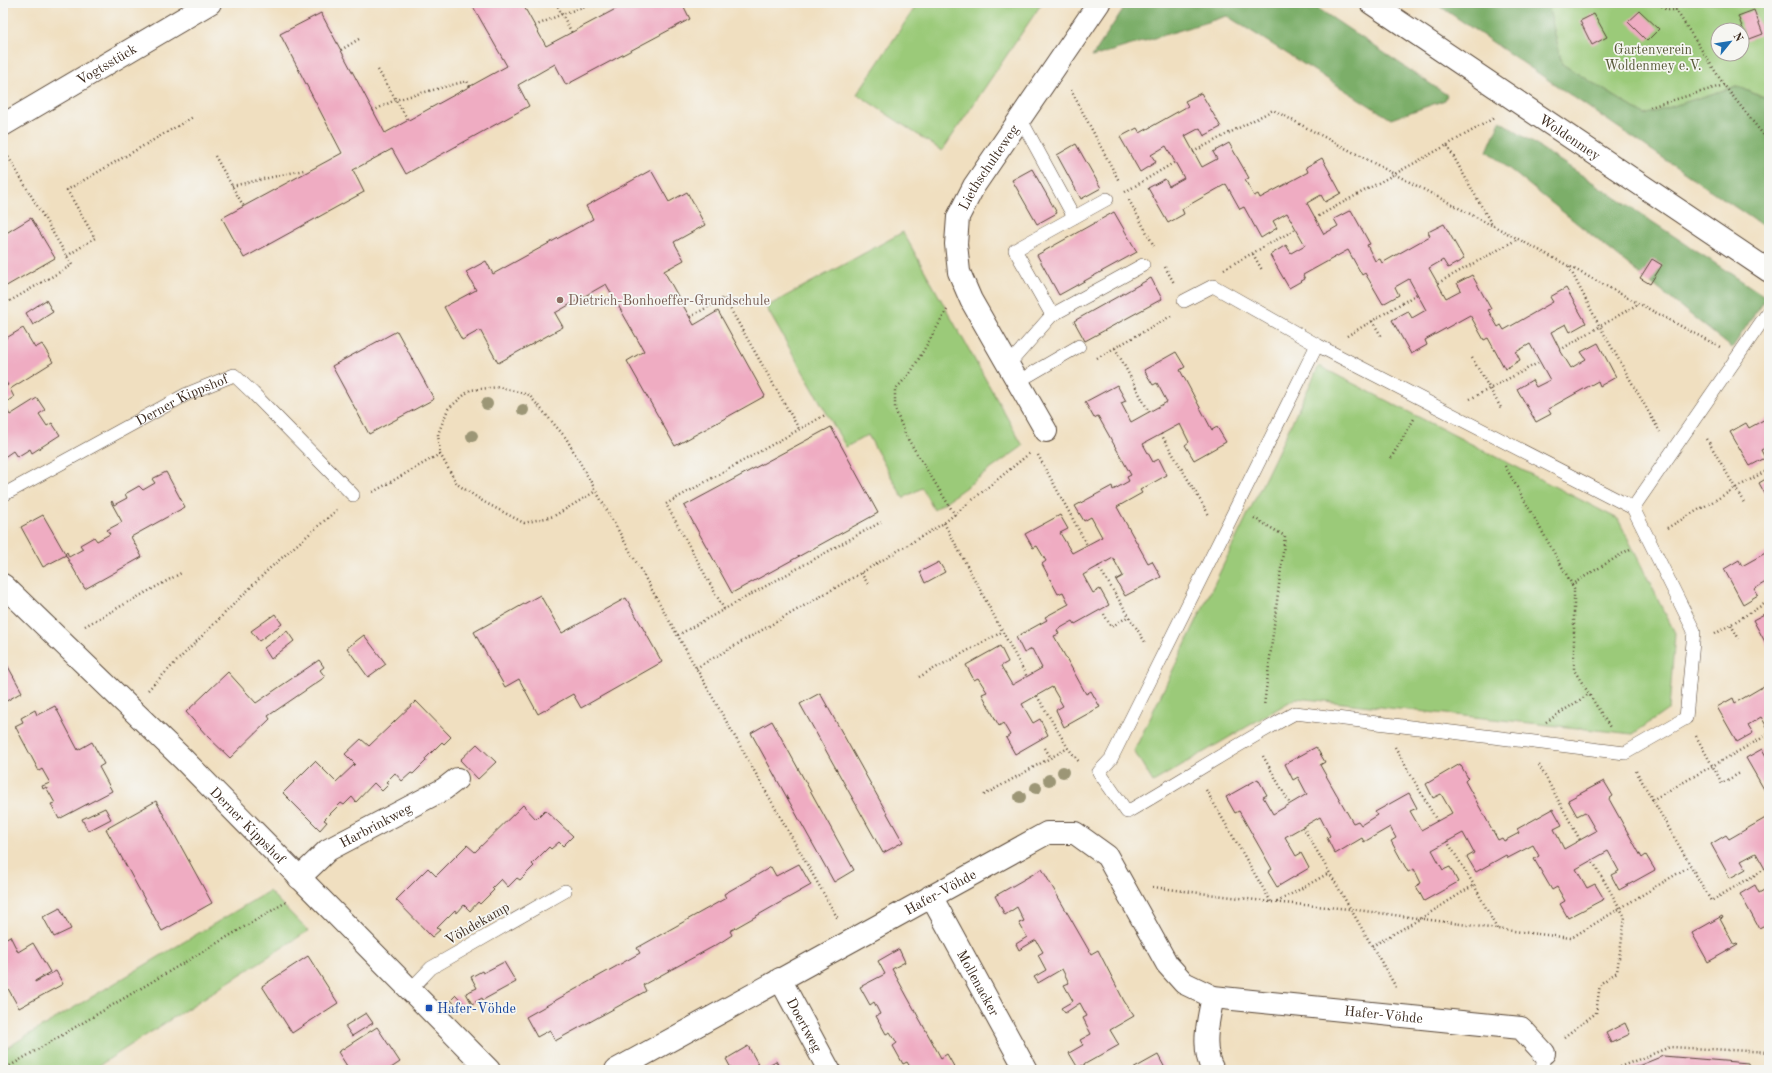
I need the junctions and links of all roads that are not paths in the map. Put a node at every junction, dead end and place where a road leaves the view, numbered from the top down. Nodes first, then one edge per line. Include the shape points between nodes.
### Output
1 (210, 3) edge
2 (1100, 3) edge
3 (1371, 3) edge
4 (1020, 118) junction
5 (3, 125) edge
6 (1107, 199) dead end
7 (1074, 217) junction
8 (1143, 265) dead end
9 (1769, 271) edge
10 (1184, 302) road end
11 (1769, 311) edge
12 (1052, 316) junction
13 (1079, 346) dead end
14 (1321, 347) junction
15 (1014, 373) junction
16 (1046, 430) dead end
17 (3, 495) edge
18 (353, 495) road end
19 (1633, 508) junction
20 (3, 585) edge
21 (457, 779) dead end
22 (304, 883) junction
23 (565, 891) dead end
24 (931, 896) junction
25 (780, 979) junction
26 (411, 989) junction
27 (1213, 997) junction
28 (1543, 1061) edge
29 (489, 1070) edge
30 (616, 1070) edge
31 (829, 1070) edge
32 (1026, 1070) edge
33 (1213, 1070) edge

1 - 5 street, Vogtsstück
2 - 4 street, Liethschulteweg
3 - 9 street, Woldenmey
4 - 7 lane
4 - 15 street, Liethschulteweg via 974,186 958,217 956,244 959,272 971,300
6 - 7 lane
7 - 12 lane via 1015,250
8 - 12 lane
10 - 14 lane via 1213,286
11 - 19 lane
12 - 15 lane
13 - 15 lane
14 - 19 lane
14 - 19 lane via 1236,508 1111,759 1099,772 1127,812 1295,713 1625,753 1686,718 1694,631
15 - 16 street, Liethschulteweg
17 - 18 lane, Derner Kippshof via 187,394 234,375
20 - 22 street, Derner Kippshof via 183,759
21 - 22 street, Harbrinkweg via 439,792 328,850
22 - 26 street, Derner Kippshof
23 - 26 lane, Vöhdekamp via 431,968
24 - 25 street, Hafer-Vöhde
24 - 27 street, Hafer-Vöhde via 1047,833 1075,833 1107,856 1167,964 1184,983
24 - 32 street, Mollenacker
25 - 30 street, Hafer-Vöhde
25 - 31 street, Doertweg
26 - 29 street, Derner Kippshof
27 - 28 street, Hafer-Vöhde via 1521,1028
27 - 33 street via 1207,1026 1208,1062

